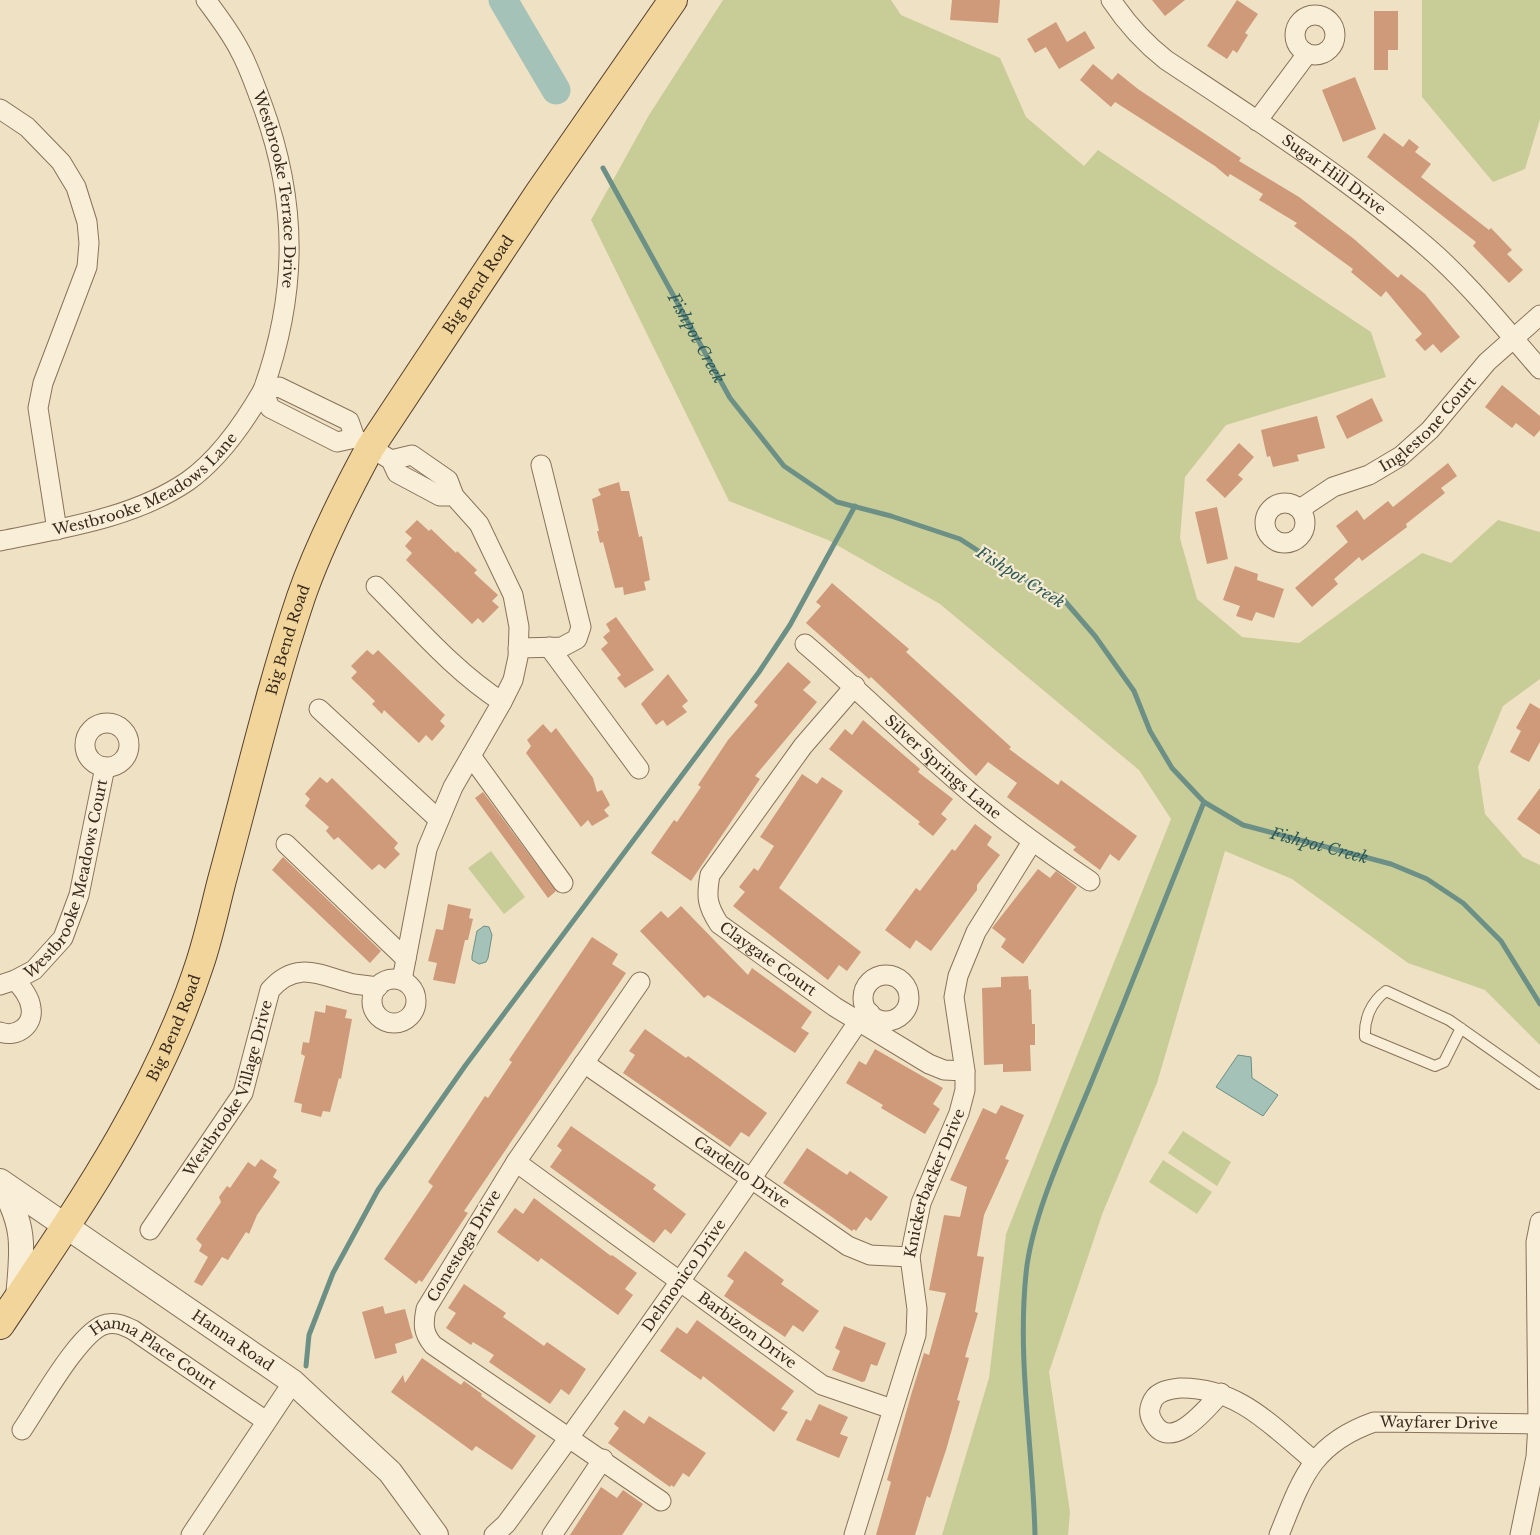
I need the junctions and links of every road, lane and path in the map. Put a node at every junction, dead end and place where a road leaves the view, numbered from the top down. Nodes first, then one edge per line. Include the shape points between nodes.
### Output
1 (206, 0) edge
2 (673, 0) edge
3 (1112, 0) edge
4 (1307, 54) dead end
5 (0, 109) edge
6 (1257, 121) junction
7 (1540, 315) edge
8 (1516, 338) junction
9 (1540, 369) edge
10 (263, 390) junction
11 (372, 449) junction
12 (541, 465) dead end
13 (1300, 508) dead end
14 (57, 530) junction
15 (0, 541) edge
16 (376, 586) dead end
17 (805, 644) dead end
18 (549, 647) junction
19 (518, 648) junction
20 (855, 686) junction
21 (502, 702) junction
22 (319, 709) dead end
23 (471, 756) junction
24 (106, 767) dead end
25 (639, 769) dead end
26 (438, 819) junction
27 (1032, 842) junction
28 (286, 844) dead end
29 (1090, 881) dead end
30 (562, 883) dead end
31 (406, 959) junction
32 (402, 980) junction
33 (8, 982) edge
34 (640, 982) dead end
35 (378, 987) junction
36 (864, 1017) junction
37 (1461, 1028) junction
38 (0, 1032) edge
39 (584, 1063) junction
40 (965, 1070) junction
41 (1540, 1084) edge
42 (516, 1162) junction
43 (751, 1180) junction
44 (0, 1182) edge
45 (1540, 1222) edge
46 (67, 1225) junction
47 (150, 1230) dead end
48 (910, 1257) junction
49 (678, 1280) junction
50 (18, 1298) junction
51 (0, 1325) edge
52 (293, 1382) junction
53 (1221, 1393) dead end
54 (892, 1409) junction
55 (266, 1421) junction
56 (1538, 1424) junction
57 (22, 1430) dead end
58 (570, 1437) junction
59 (603, 1459) junction
60 (1314, 1461) junction
61 (662, 1500) dead end
62 (191, 1535) edge
63 (436, 1535) edge
64 (494, 1535) edge
65 (552, 1535) edge
66 (854, 1535) edge
67 (1279, 1535) edge
68 (1520, 1535) edge

1 - 10 street, Westbrooke Terrace Drive via 240,51 253,79 276,145 288,210 289,254 284,320
2 - 11 main road, Big Bend Road via 539,192
3 - 6 street, Sugar Hill Drive via 1128,25 1147,45
4 - 6 street
5 - 14 street via 27,127 61,162 76,187 87,222 87,267 44,383 38,408
6 - 8 street, Sugar Hill Drive via 1350,185 1428,248
7 - 8 street, Inglestone Court
8 - 9 street, Sugar Hill Drive
8 - 13 street, Inglestone Court via 1486,362 1430,430 1401,456 1369,475 1333,487
10 - 11 street via 270,408 337,442
10 - 14 street, Westbrooke Meadows Lane via 229,440 189,480 160,498 131,510
11 - 19 street via 397,473 440,496 454,496 479,524 513,595 519,627
11 - 46 main road, Big Bend Road via 321,544 302,596 200,963 181,1014 155,1074 123,1134
12 - 18 street via 581,627 577,639 562,647
14 - 15 street, Westbrooke Meadows Lane
16 - 21 street via 462,672
17 - 20 street, Silver Springs Lane
18 - 19 street
18 - 25 street
19 - 21 street via 513,680
20 - 27 street, Silver Springs Lane via 957,781
20 - 36 street, Claygate Court via 797,753 710,875 707,892 710,909 719,924
21 - 23 street
22 - 26 street
23 - 26 street
23 - 30 street
24 - 33 street, Westbrooke Meadows Court via 73,917 63,938 46,958 34,970
26 - 31 street via 427,850
27 - 29 street, Silver Springs Lane
27 - 40 street, Knickerbacker Drive via 976,932 958,976 954,997
28 - 31 street
31 - 32 street
32 - 35 street, Westbrooke Village Drive via 387,980
32 - 35 street via 414,989 416,1003 411,1016 399,1023 385,1021 375,1012 372,997
33 - 38 street, Westbrooke Meadows Court via 29,1001 31,1016 16,1033
34 - 39 street, Conestoga Drive
35 - 47 street, Westbrooke Village Drive via 300,971 280,978 270,990 243,1093
36 - 40 street, Claygate Court via 929,1064 944,1070
36 - 43 street, Delmonico Drive
37 - 37 lane via 1386,991 1376,998 1364,1025 1365,1037 1434,1066 1444,1062
37 - 41 lane
39 - 42 street, Conestoga Drive
39 - 43 street, Cardello Drive
40 - 48 street, Knickerbacker Drive via 965,1090 959,1113 920,1203
42 - 49 street, Barbizon Drive
42 - 58 street, Conestoga Drive via 426,1309 423,1322 425,1336 433,1345
43 - 48 street, Cardello Drive via 848,1246 870,1255
43 - 49 street, Delmonico Drive
44 - 46 street, Hanna Road
44 - 50 street via 14,1206 21,1228
45 - 56 street via 1536,1242
46 - 50 main road, Big Bend Road
46 - 52 street, Hanna Road
48 - 54 street, Knickerbacker Drive via 917,1310 916,1336
49 - 54 street, Barbizon Drive via 822,1385
49 - 58 street, Delmonico Drive
50 - 51 main road, Big Bend Road
52 - 55 street
52 - 63 street, Hanna Road via 390,1472
53 - 60 street via 1248,1406
54 - 66 street, Knickerbacker Drive
55 - 57 street, Hanna Place Court via 133,1330 122,1324 107,1324 82,1340
55 - 62 street
56 - 60 street, Wayfarer Drive via 1374,1422 1331,1442
56 - 68 street via 1536,1457
58 - 59 street, Conestoga Drive
58 - 64 street, Delmonico Drive via 506,1524
59 - 61 street, Conestoga Drive
59 - 65 street
60 - 67 street, Wayfarer Drive via 1301,1481

